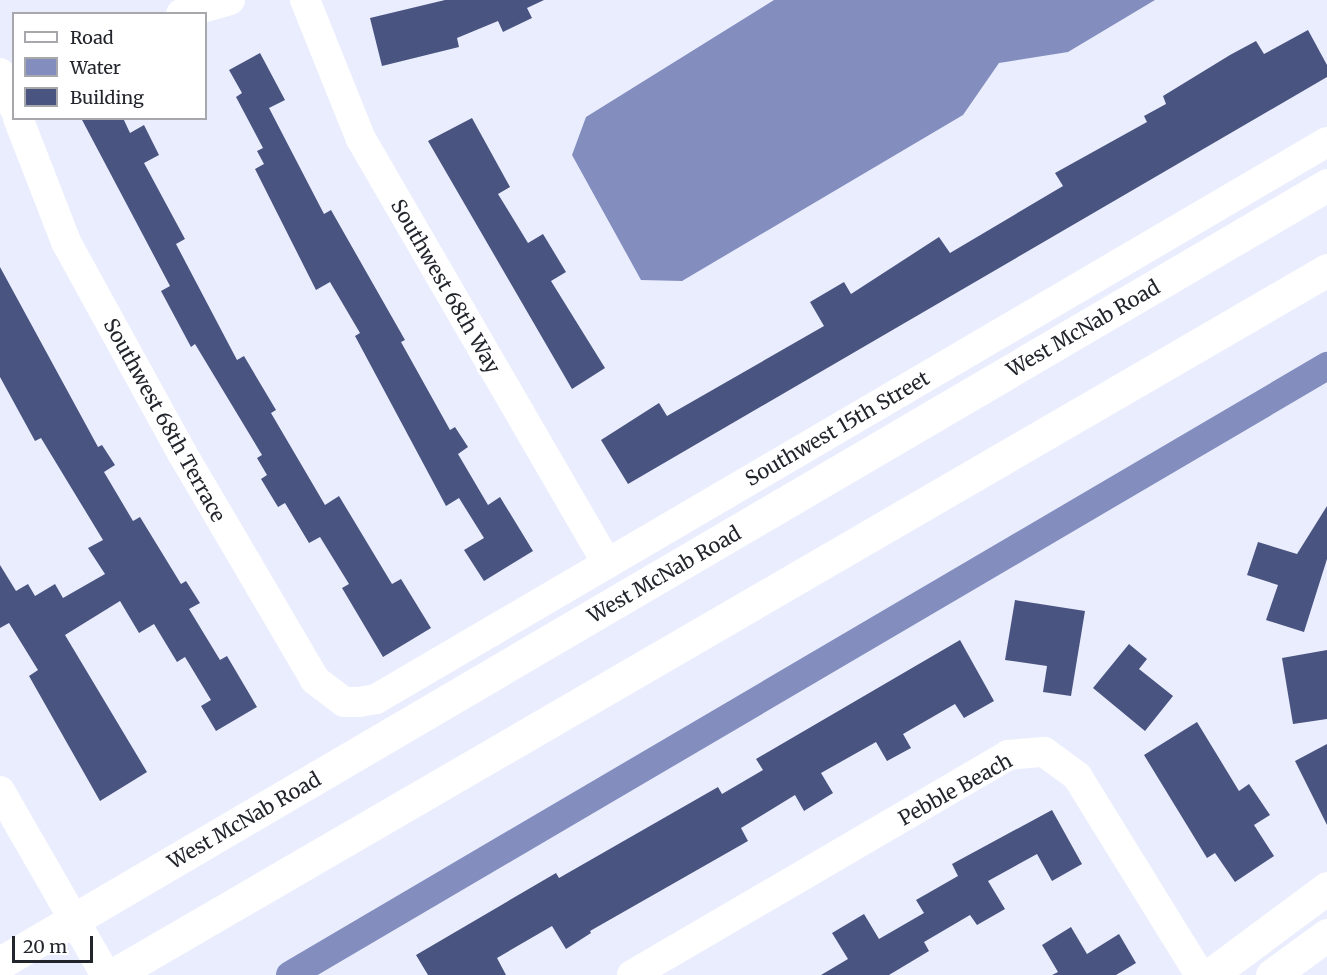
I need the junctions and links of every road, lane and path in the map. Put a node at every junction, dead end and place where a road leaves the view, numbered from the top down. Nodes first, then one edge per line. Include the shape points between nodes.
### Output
1 (230, 0) edge
2 (305, 0) edge
3 (188, 12) edge
4 (0, 74) edge
5 (12, 103) edge
6 (19, 120) edge
7 (1327, 142) edge
8 (1327, 185) edge
9 (1327, 270) edge
10 (607, 564) junction
11 (344, 702) joint
12 (0, 790) edge
13 (1327, 888) edge
14 (76, 919) junction
15 (1327, 935) edge
16 (0, 963) edge
17 (106, 975) edge
18 (113, 975) edge
19 (632, 975) edge
20 (1200, 975) edge
21 (1210, 975) edge
22 (1272, 975) edge

1 - 3 street
2 - 10 street, Southwest 68th Way via 361,140
4 - 5 street
6 - 11 street, Southwest 68th Terrace via 66,242 182,453 315,680
7 - 10 street, Southwest 15th Street
8 - 14 main road, West McNab Road
9 - 18 main road
10 - 11 street, Southwest 15th Street via 376,699
12 - 14 street
13 - 21 main road
14 - 16 main road, West McNab Road
14 - 17 street
15 - 22 main road
19 - 20 street, Pebble Beach via 1008,755 1044,752 1077,776

